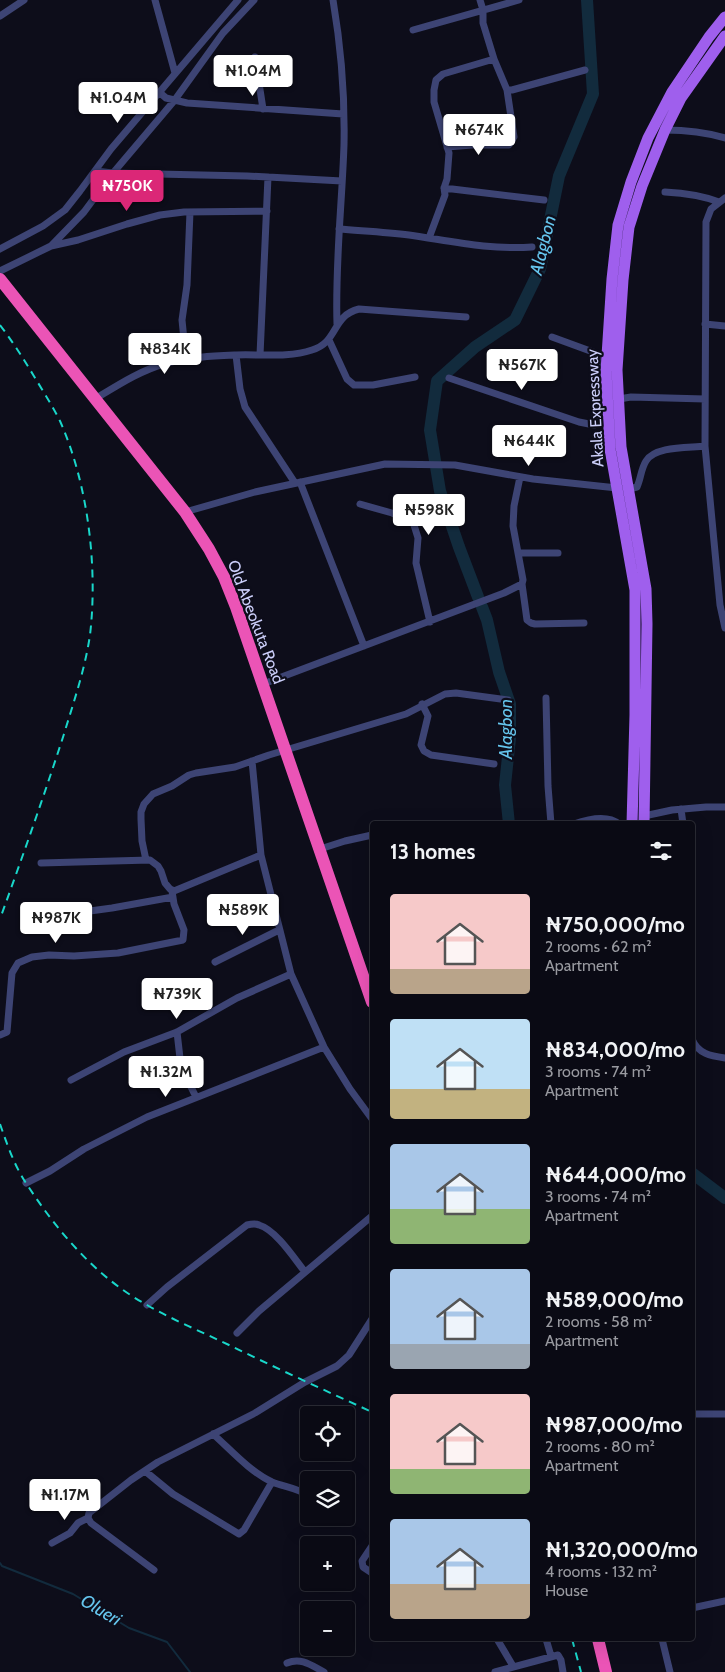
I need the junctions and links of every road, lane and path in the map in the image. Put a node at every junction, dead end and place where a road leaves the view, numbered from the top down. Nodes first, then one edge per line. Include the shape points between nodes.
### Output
1 (24, 0) edge
2 (155, 0) edge
3 (238, 0) edge
4 (254, 0) edge
5 (333, 0) edge
6 (480, 0) edge
7 (519, 0) edge
8 (483, 10) junction
9 (0, 16) edge
10 (725, 17) edge
11 (413, 30) dead end
12 (725, 36) edge
13 (255, 57) dead end
14 (494, 59) junction
15 (585, 70) dead end
16 (175, 73) junction
17 (507, 90) junction
18 (159, 92) junction
19 (174, 100) junction
20 (263, 109) junction
21 (343, 114) junction
22 (665, 130) junction
23 (725, 138) edge
24 (447, 147) junction
25 (95, 170) junction
26 (113, 173) junction
27 (268, 177) junction
28 (342, 182) junction
29 (444, 188) junction
30 (665, 192) dead end
31 (544, 200) dead end
32 (722, 200) edge
33 (267, 211) junction
34 (190, 212) junction
35 (340, 229) junction
36 (428, 238) junction
37 (51, 246) junction
38 (532, 247) dead end
39 (0, 248) edge
40 (0, 271) edge
41 (0, 279) edge
42 (617, 280) junction
43 (466, 317) dead end
44 (337, 324) junction
45 (705, 324) junction
46 (725, 326) edge
47 (552, 337) dead end
48 (329, 340) junction
49 (236, 355) junction
50 (260, 355) junction
51 (186, 360) junction
52 (415, 377) dead end
53 (449, 378) dead end
54 (95, 398) junction
55 (619, 399) junction
56 (705, 399) junction
57 (594, 425) junction
58 (609, 427) junction
59 (704, 446) junction
60 (520, 477) junction
61 (298, 483) junction
62 (623, 488) junction
63 (360, 504) dead end
64 (185, 512) junction
65 (518, 553) junction
66 (558, 553) dead end
67 (522, 584) junction
68 (723, 605) edge
69 (430, 622) junction
70 (584, 623) dead end
71 (725, 628) edge
72 (364, 646) junction
73 (263, 684) junction
74 (546, 698) dead end
75 (508, 700) dead end
76 (422, 704) junction
77 (286, 750) junction
78 (252, 761) junction
79 (494, 764) dead end
80 (725, 808) edge
81 (681, 809) junction
82 (644, 820) edge
83 (551, 821) edge
84 (583, 821) edge
85 (617, 821) edge
86 (632, 821) edge
87 (683, 821) edge
88 (370, 835) edge
89 (320, 849) junction
90 (261, 855) junction
91 (146, 860) junction
92 (41, 863) dead end
93 (172, 894) junction
94 (68, 914) dead end
95 (280, 930) junction
96 (215, 962) dead end
97 (291, 974) junction
98 (370, 996) edge
99 (177, 1032) junction
100 (0, 1035) edge
101 (695, 1044) edge
102 (324, 1047) junction
103 (725, 1058) edge
104 (71, 1080) dead end
105 (196, 1097) junction
106 (370, 1116) edge
107 (26, 1183) dead end
108 (370, 1218) edge
109 (305, 1272) junction
110 (147, 1305) dead end
111 (370, 1322) edge
112 (237, 1333) dead end
113 (695, 1414) edge
114 (725, 1414) edge
115 (213, 1434) junction
116 (145, 1471) junction
117 (272, 1482) junction
118 (300, 1490) edge
119 (88, 1518) junction
120 (52, 1543) dead end
121 (370, 1549) edge
122 (154, 1570) dead end
123 (370, 1572) edge
124 (725, 1601) edge
125 (695, 1607) edge
126 (499, 1641) edge
127 (547, 1641) edge
128 (598, 1641) edge
129 (662, 1641) edge
130 (551, 1656) junction
131 (287, 1663) dead end
132 (513, 1666) junction
133 (324, 1672) edge
134 (495, 1672) edge
135 (563, 1672) edge
136 (606, 1672) edge
137 (670, 1672) edge

1 - 9 street
2 - 16 street
3 - 16 street
4 - 19 street via 223,33
5 - 21 street via 342,71
6 - 8 street
7 - 8 street
8 - 11 street
8 - 14 street via 483,23
10 - 42 main road, Akala Expressway via 672,92 648,138 618,225
12 - 22 main road, Akala Expressway via 682,98
13 - 20 street
14 - 17 street
14 - 24 street via 443,74 436,80 434,102
15 - 17 street
16 - 18 street
17 - 24 street via 514,138 509,145
18 - 19 street
18 - 25 street
19 - 20 street
19 - 26 street
20 - 21 street
21 - 28 street
22 - 23 street
22 - 42 main road, Akala Expressway via 642,186
24 - 29 street
25 - 26 street
25 - 39 street via 56,217
26 - 27 street
26 - 37 street via 84,212
27 - 28 street
27 - 33 street
28 - 35 street
29 - 31 street
29 - 36 street
30 - 32 street
32 - 45 street via 711,208 706,222
33 - 34 street
33 - 50 street
34 - 37 street via 170,213
34 - 51 street via 182,320
35 - 36 street
35 - 44 street
36 - 38 street via 507,249
37 - 40 street
41 - 54 highway, Old Abeokuta Road
42 - 55 main road, Akala Expressway
42 - 58 main road, Akala Expressway via 606,371
43 - 44 street via 359,309 346,313
44 - 48 street
45 - 46 street
45 - 56 street
47 - 57 street via 597,356
48 - 50 street via 311,351
48 - 52 street via 347,379 354,385
49 - 50 street
49 - 51 street
49 - 61 street via 245,407
51 - 54 street via 168,362 151,369
53 - 57 street
54 - 64 highway, Old Abeokuta Road
55 - 56 street
55 - 62 main road, Akala Expressway
56 - 59 street
57 - 58 street
58 - 62 main road, Akala Expressway via 610,449
59 - 62 street via 656,452 647,459 637,486
59 - 68 street
60 - 61 street via 455,465 385,464
60 - 62 street
60 - 65 street via 513,520
61 - 64 street
61 - 72 street
62 - 82 main road, Akala Expressway via 646,589
62 - 86 main road, Akala Expressway via 635,590
63 - 69 street via 392,513 414,525 418,538 416,563
64 - 73 highway, Old Abeokuta Road via 224,577
65 - 66 street
65 - 67 street
67 - 69 street
67 - 70 street via 529,622
68 - 71 street
69 - 72 street
72 - 73 street
73 - 77 highway, Old Abeokuta Road
74 - 83 street
75 - 76 street via 450,693
76 - 77 street via 406,714
76 - 79 street via 428,716 422,745 424,751
77 - 78 street
77 - 89 highway, Old Abeokuta Road
78 - 90 street
78 - 91 street via 196,773 153,794 141,812
80 - 81 street
81 - 82 street
81 - 87 street
84 - 85 street via 606,818
88 - 89 street
89 - 98 highway, Old Abeokuta Road
90 - 93 street
90 - 95 street
91 - 92 street
91 - 93 street via 158,866
93 - 94 street
93 - 100 street via 184,930 181,941 118,952 32,957 18,963 12,973 7,1032
95 - 96 street
95 - 97 street
97 - 99 street via 237,998
97 - 102 street
99 - 104 street via 124,1052
99 - 105 street via 181,1067
101 - 103 street via 703,1053
102 - 105 street
102 - 106 street
105 - 107 street via 123,1129
108 - 109 street
109 - 110 street via 274,1234 259,1225 247,1225
109 - 112 street
111 - 115 street via 337,1366
113 - 114 street
115 - 116 street
115 - 117 street via 258,1474
116 - 117 street via 173,1494 239,1534
116 - 119 street via 94,1508
117 - 118 street
119 - 120 street
119 - 122 street
121 - 123 street via 362,1562
124 - 125 street
126 - 132 street
127 - 130 street
128 - 136 highway
129 - 137 street
130 - 132 street
130 - 135 street via 560,1656
131 - 133 street via 299,1660
132 - 134 street

